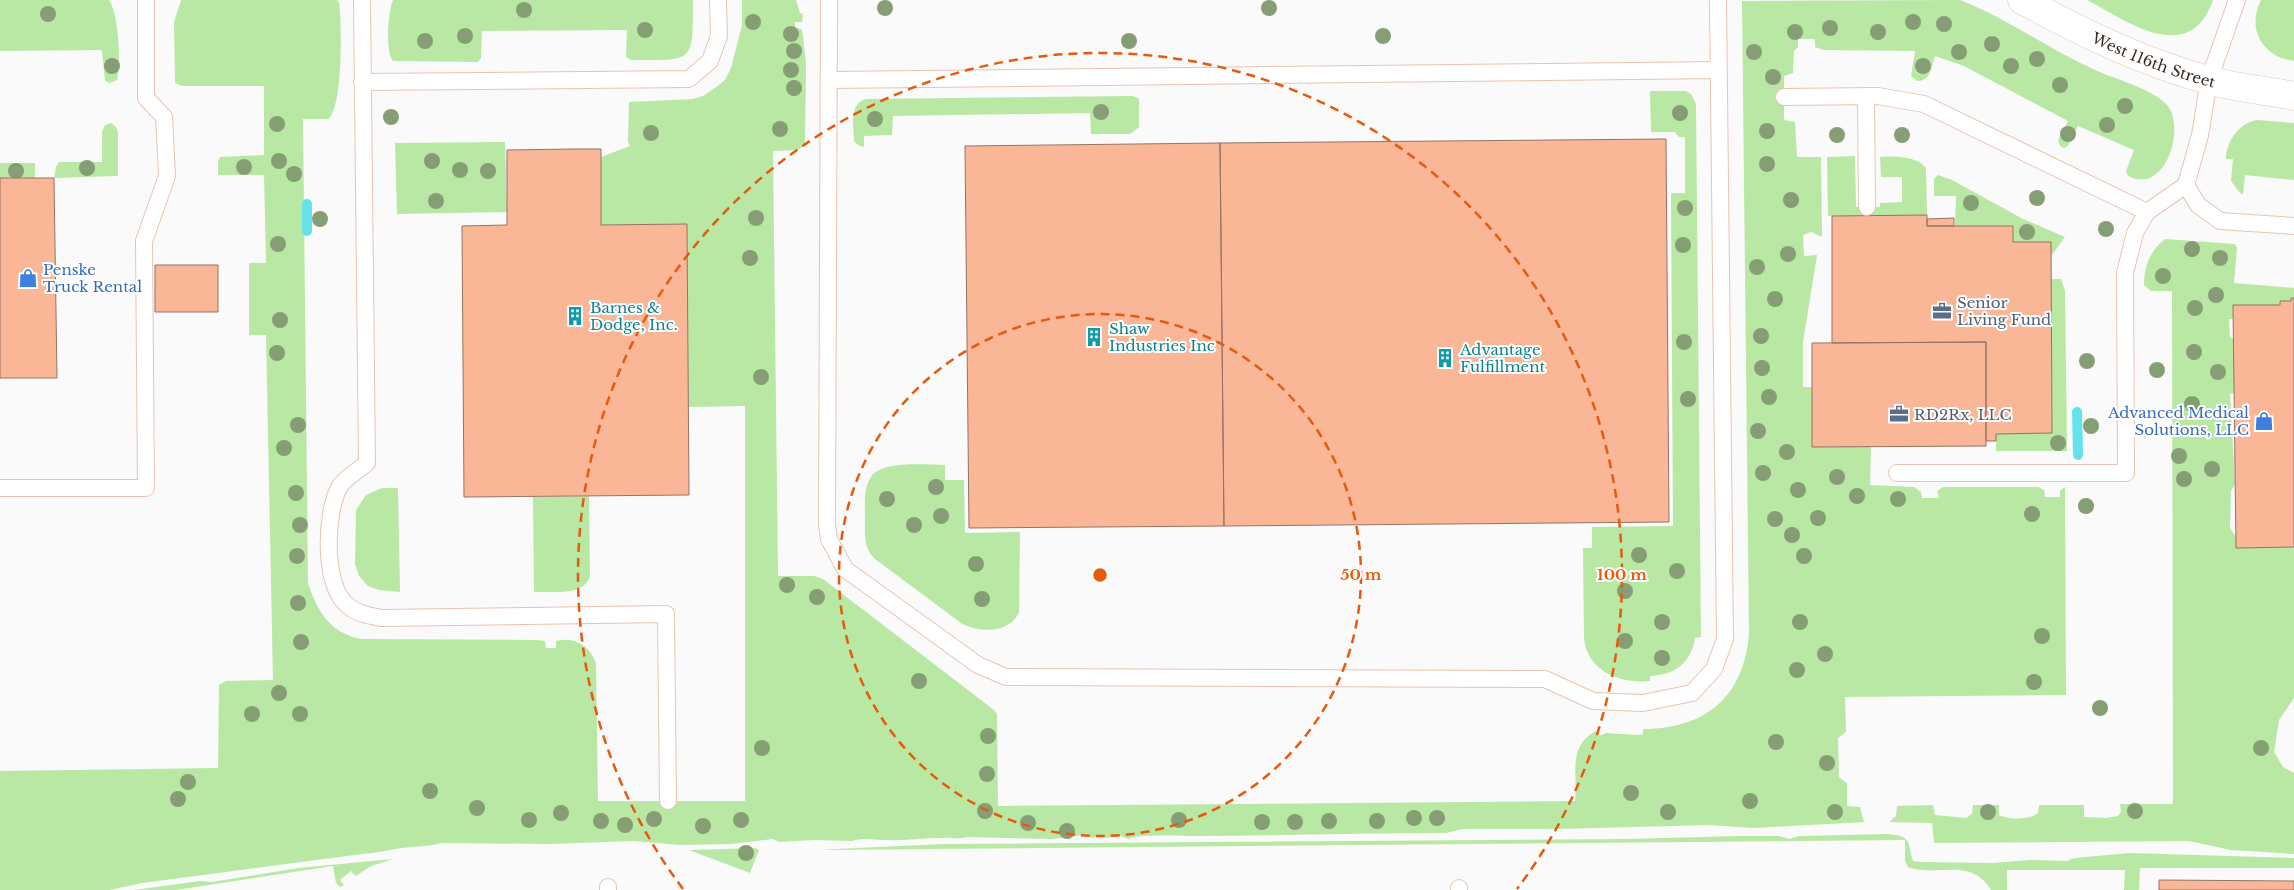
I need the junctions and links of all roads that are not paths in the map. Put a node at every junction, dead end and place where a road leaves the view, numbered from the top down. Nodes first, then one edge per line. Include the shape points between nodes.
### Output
1 (146, 0) edge
2 (362, 0) edge
3 (718, 0) edge
4 (829, 0) edge
5 (1718, 0) edge
6 (2022, 0) edge
7 (2237, 0) edge
8 (1719, 70) junction
9 (829, 80) junction
10 (2209, 80) junction
11 (362, 82) junction
12 (1866, 96) junction
13 (2294, 96) edge
14 (1784, 97) dead end
15 (2186, 185) junction
16 (1867, 207) dead end
17 (2147, 212) junction
18 (2294, 226) edge
19 (1897, 473) dead end
20 (0, 488) edge
21 (668, 801) dead end

1 - 20 lane via 146,98 164,117 167,176 144,241 146,488
2 - 11 lane
3 - 11 lane via 719,36 710,61 689,78
4 - 9 lane
5 - 8 lane
6 - 10 street, West 116th Street via 2079,31 2146,59
7 - 10 lane
8 - 9 lane
8 - 9 lane via 1725,639 1714,669 1692,693 1643,703 1593,700 1545,679 1006,677 978,665 845,569 829,539 828,524
10 - 13 street, West 116th Street
10 - 15 lane via 2200,135
11 - 21 lane via 367,464 341,485 329,517 331,575 336,592 346,604 362,614 381,618 666,614
12 - 14 lane
12 - 16 lane
12 - 17 lane via 1924,104
15 - 17 lane
15 - 18 lane via 2198,205 2220,220
17 - 19 lane via 2135,233 2125,273 2126,473

